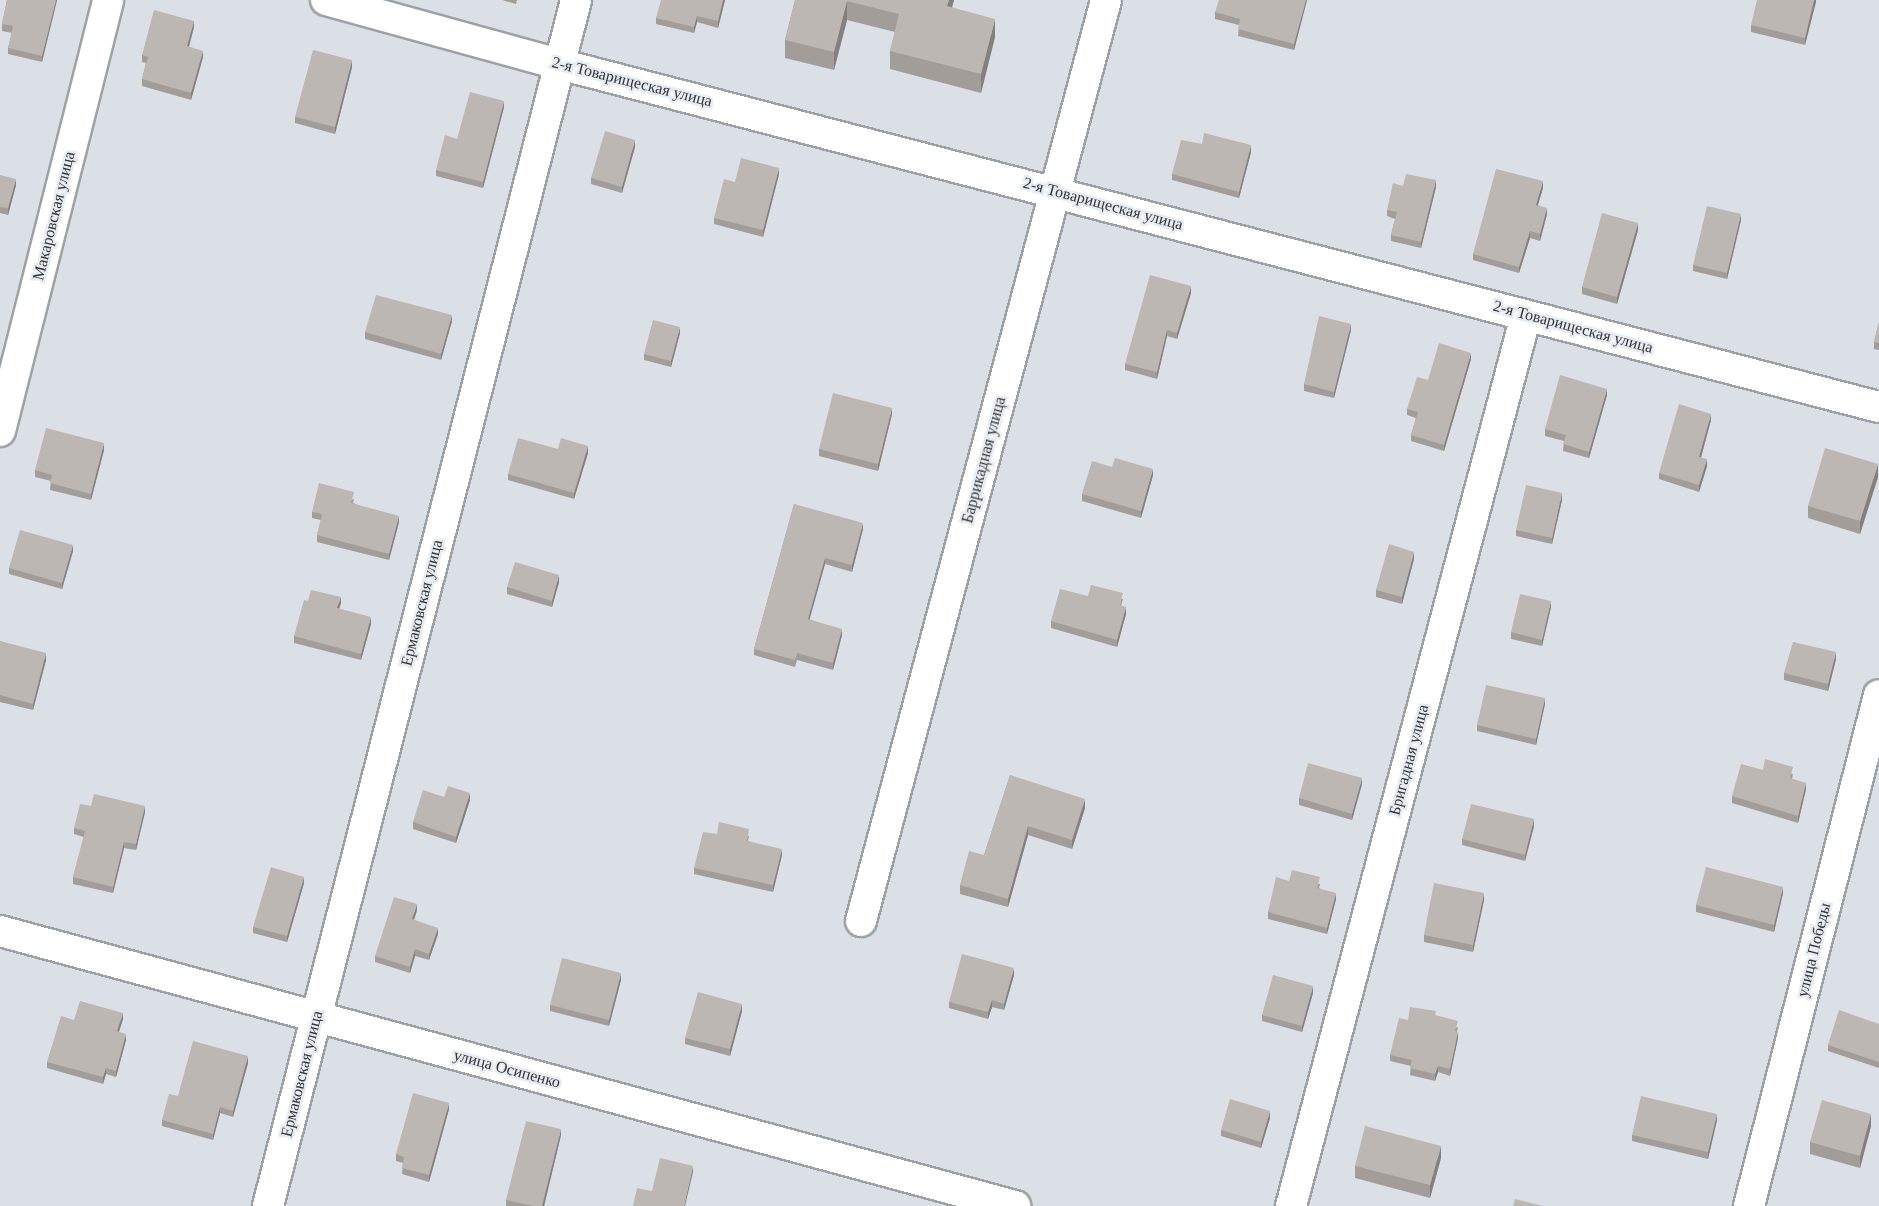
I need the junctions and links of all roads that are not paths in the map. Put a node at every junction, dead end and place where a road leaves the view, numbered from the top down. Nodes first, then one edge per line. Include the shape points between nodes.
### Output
1 (108, 0) edge
2 (326, 0) edge
3 (576, 0) edge
4 (1107, 0) edge
5 (559, 64) junction
6 (1055, 191) junction
7 (1526, 315) junction
8 (1879, 407) edge
9 (0, 432) edge
10 (1879, 695) edge
11 (861, 921) dead end
12 (0, 932) edge
13 (316, 1018) junction
14 (268, 1206) edge
15 (1015, 1206) edge
16 (1291, 1206) edge
17 (1749, 1206) edge

1 - 9 street, Макаровская улица
2 - 5 street, 2-я Товарищеская улица
3 - 5 street, Ермаковская улица
4 - 6 street, Баррикадная улица
5 - 6 street, 2-я Товарищеская улица
5 - 13 street, Ермаковская улица
6 - 7 street, 2-я Товарищеская улица
6 - 11 street, Баррикадная улица
7 - 8 street, 2-я Товарищеская улица
7 - 16 street, Бригадная улица
10 - 17 street, улица Победы
12 - 13 street, улица Осипенко
13 - 14 street, Ермаковская улица
13 - 15 street, улица Осипенко

